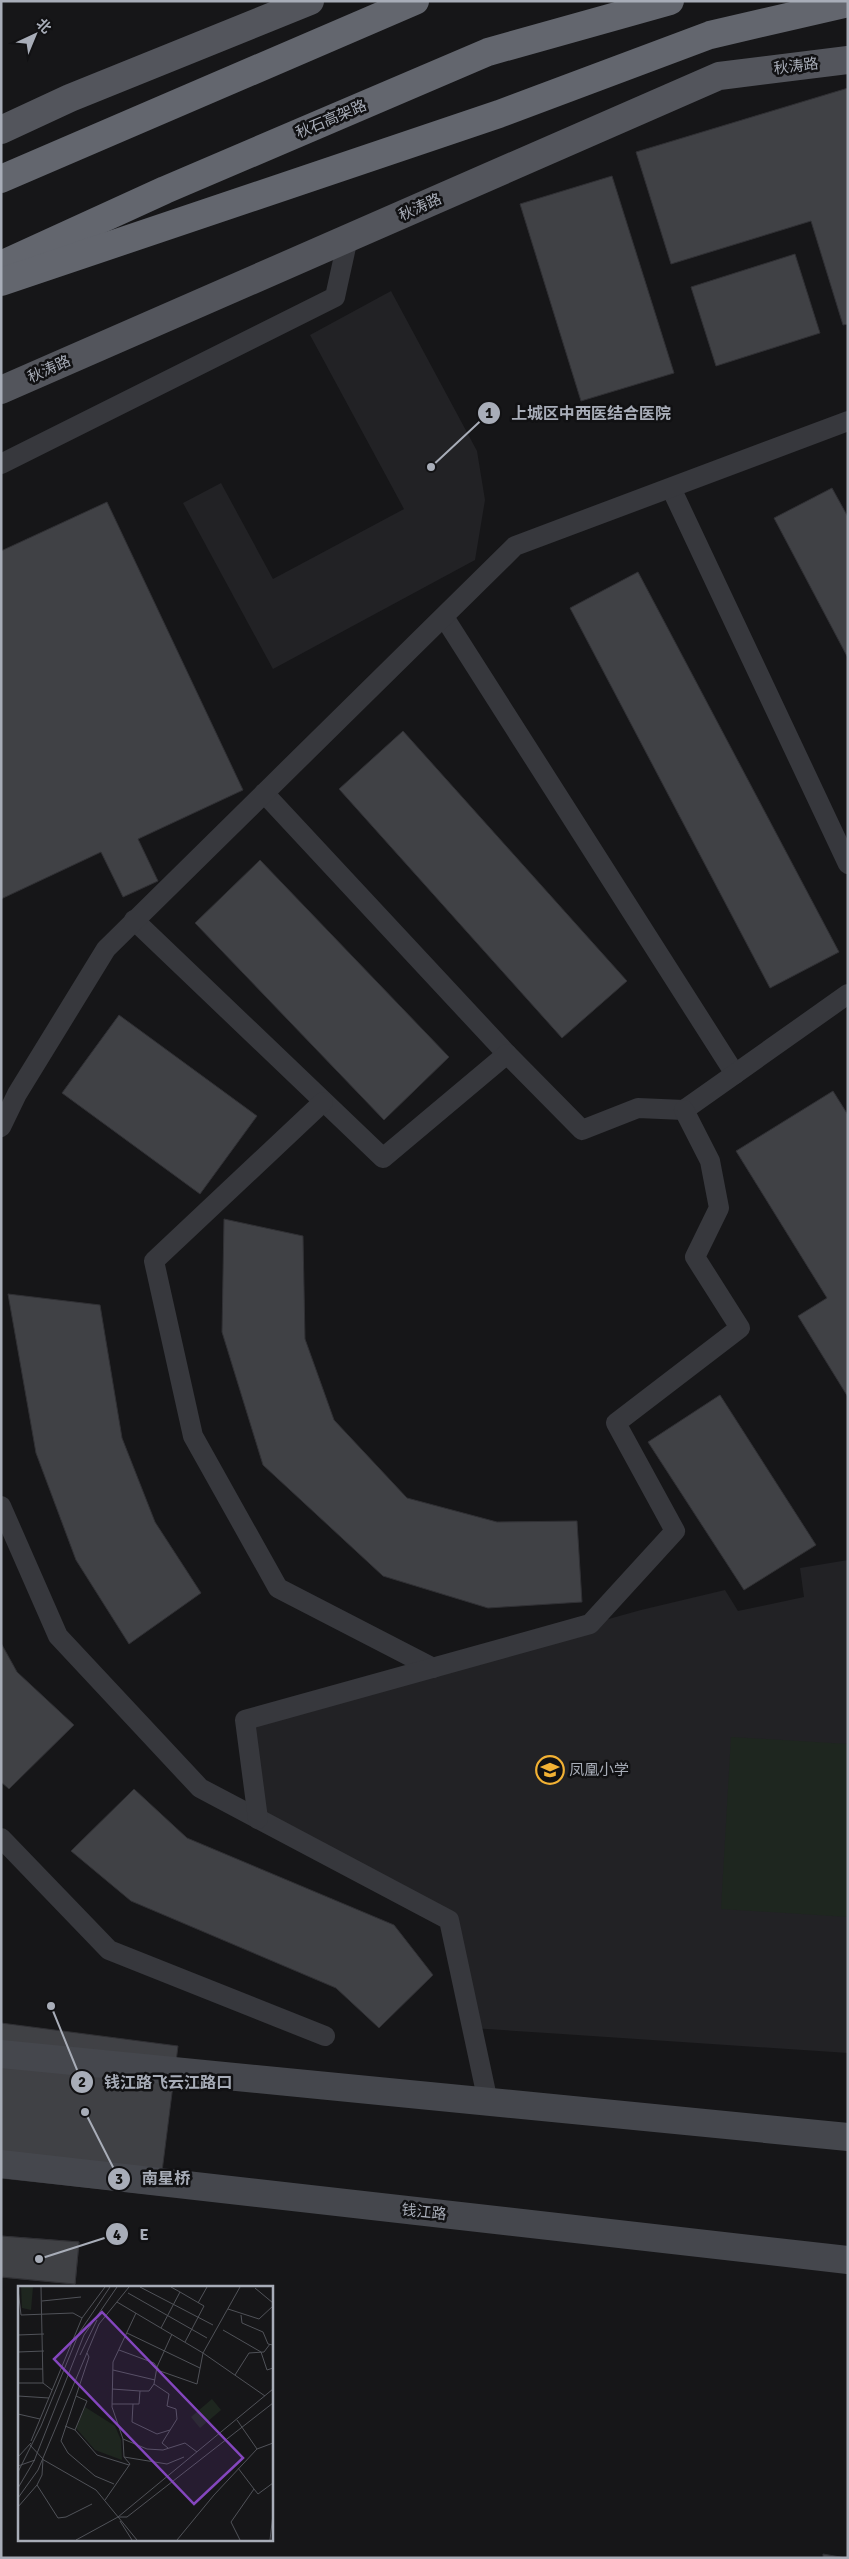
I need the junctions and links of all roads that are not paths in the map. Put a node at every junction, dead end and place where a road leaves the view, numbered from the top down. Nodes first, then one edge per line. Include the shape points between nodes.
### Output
1 (310, 1) edge
2 (415, 1) edge
3 (670, 1) edge
4 (848, 4) edge
5 (848, 60) edge
6 (1, 130) edge
7 (1, 179) edge
8 (348, 238) junction
9 (1, 265) edge
10 (1, 282) edge
11 (1, 390) edge
12 (848, 421) edge
13 (1, 464) edge
14 (671, 488) junction
15 (444, 617) junction
16 (264, 793) junction
17 (848, 864) edge
18 (134, 920) junction
19 (848, 994) edge
20 (507, 1054) junction
21 (735, 1074) junction
22 (323, 1102) junction
23 (684, 1110) junction
24 (1, 1127) edge
25 (1, 1506) edge
26 (433, 1668) junction
27 (258, 1819) junction
28 (1, 1838) edge
29 (325, 2036) dead end
30 (1, 2054) edge
31 (488, 2102) junction
32 (848, 2138) edge
33 (1, 2164) edge
34 (848, 2260) edge

1 - 6 main road via 70,98
2 - 7 highway
3 - 9 highway, 秋石高架路 via 488,52 165,190
4 - 10 highway via 710,36 499,114
5 - 8 main road, 秋涛路 via 718,76
8 - 11 main road, 秋涛路
8 - 13 lane via 335,297
12 - 14 lane
14 - 15 lane via 515,546
14 - 17 lane
15 - 16 lane
15 - 21 lane
16 - 18 lane
16 - 20 lane
18 - 22 lane
18 - 24 lane via 106,949 17,1094
19 - 21 lane
20 - 22 lane via 383,1158
20 - 23 lane via 582,1130 638,1108
21 - 23 lane
22 - 26 lane via 154,1261 193,1436 278,1588
23 - 26 lane via 710,1161 719,1208 695,1257 740,1328 616,1423 675,1531 590,1624
25 - 27 lane via 58,1636 200,1788
26 - 27 lane via 245,1720
27 - 31 lane via 449,1920
28 - 29 lane via 109,1950
30 - 31 main road
31 - 32 main road
33 - 34 main road, 钱江路

